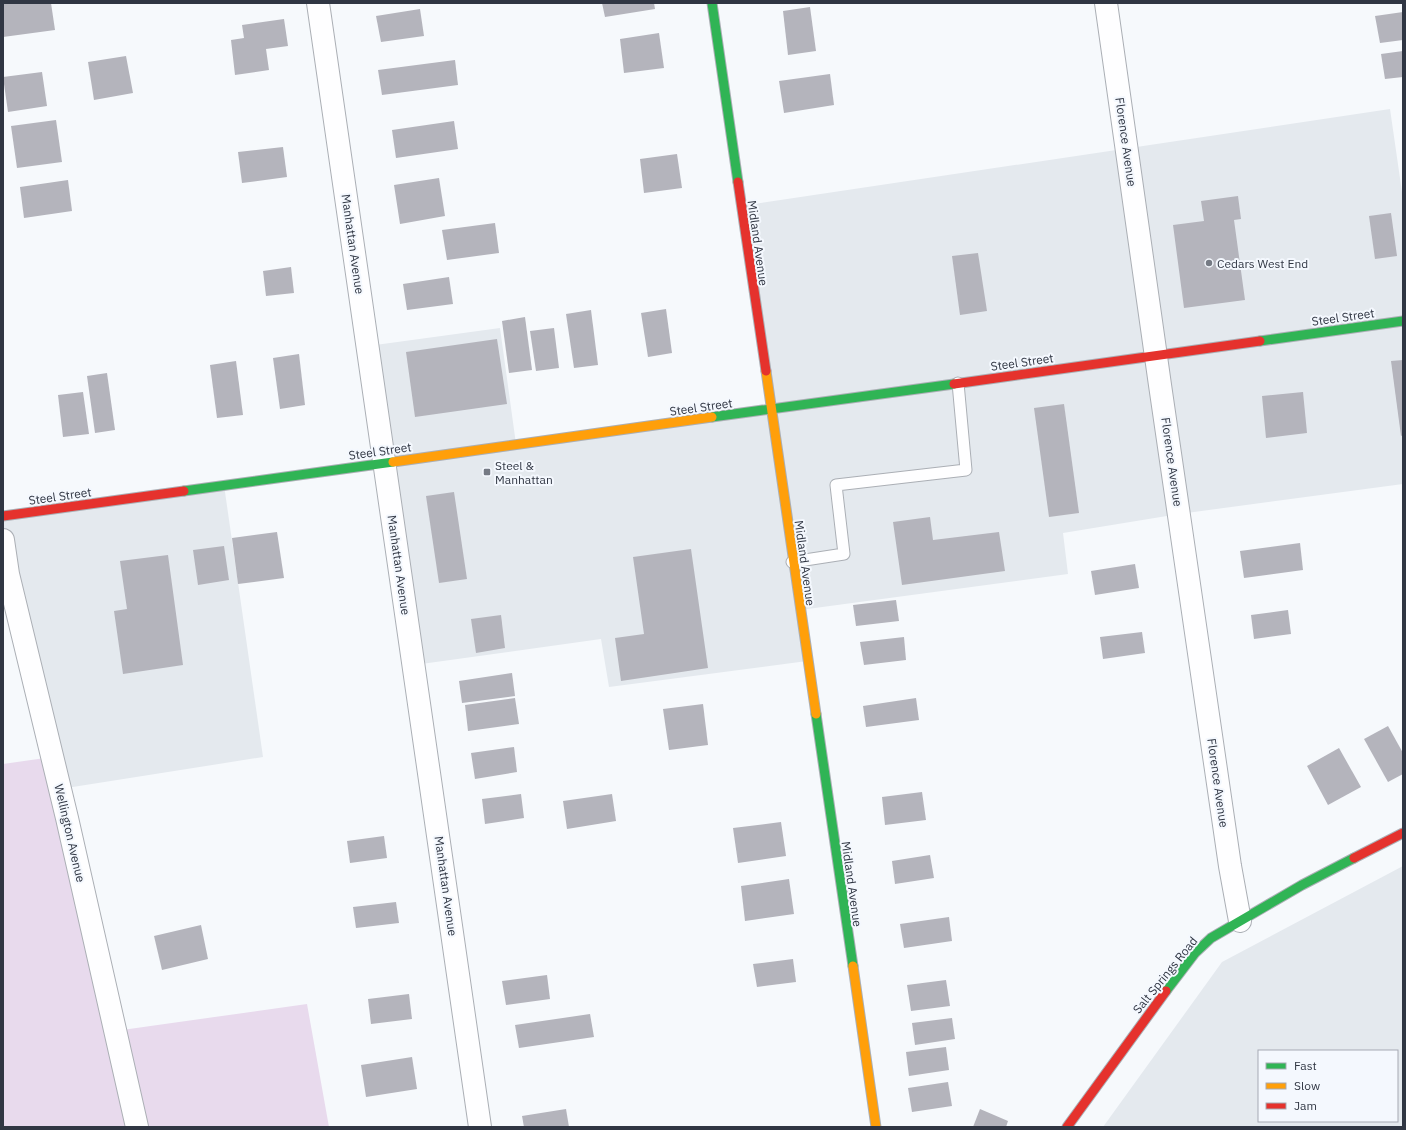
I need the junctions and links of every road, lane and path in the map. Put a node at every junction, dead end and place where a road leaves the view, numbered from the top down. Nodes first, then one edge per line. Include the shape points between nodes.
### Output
1 (318, 3) edge
2 (712, 3) edge
3 (1106, 3) edge
4 (1403, 321) edge
5 (1156, 356) junction
6 (958, 383) junction
7 (770, 410) junction
8 (385, 463) junction
9 (3, 516) edge
10 (3, 540) edge
11 (792, 562) junction
12 (1403, 833) edge
13 (1240, 921) junction
14 (137, 1127) edge
15 (480, 1127) edge
16 (876, 1127) edge
17 (1067, 1127) edge

1 - 8 street, Manhattan Avenue
2 - 7 street, Midland Avenue
3 - 5 street, Florence Avenue
4 - 5 street, Steel Street
5 - 6 street, Steel Street
5 - 13 street, Florence Avenue
6 - 7 street, Steel Street
6 - 11 lane via 966,470 836,485 844,554
7 - 8 street, Steel Street
7 - 11 street, Midland Avenue
8 - 9 street, Steel Street
8 - 15 street, Manhattan Avenue
10 - 14 street, Wellington Avenue via 8,574 67,818
11 - 16 street, Midland Avenue
12 - 13 street, Salt Springs Road via 1302,885
13 - 17 street, Salt Springs Road via 1211,938 1195,953

